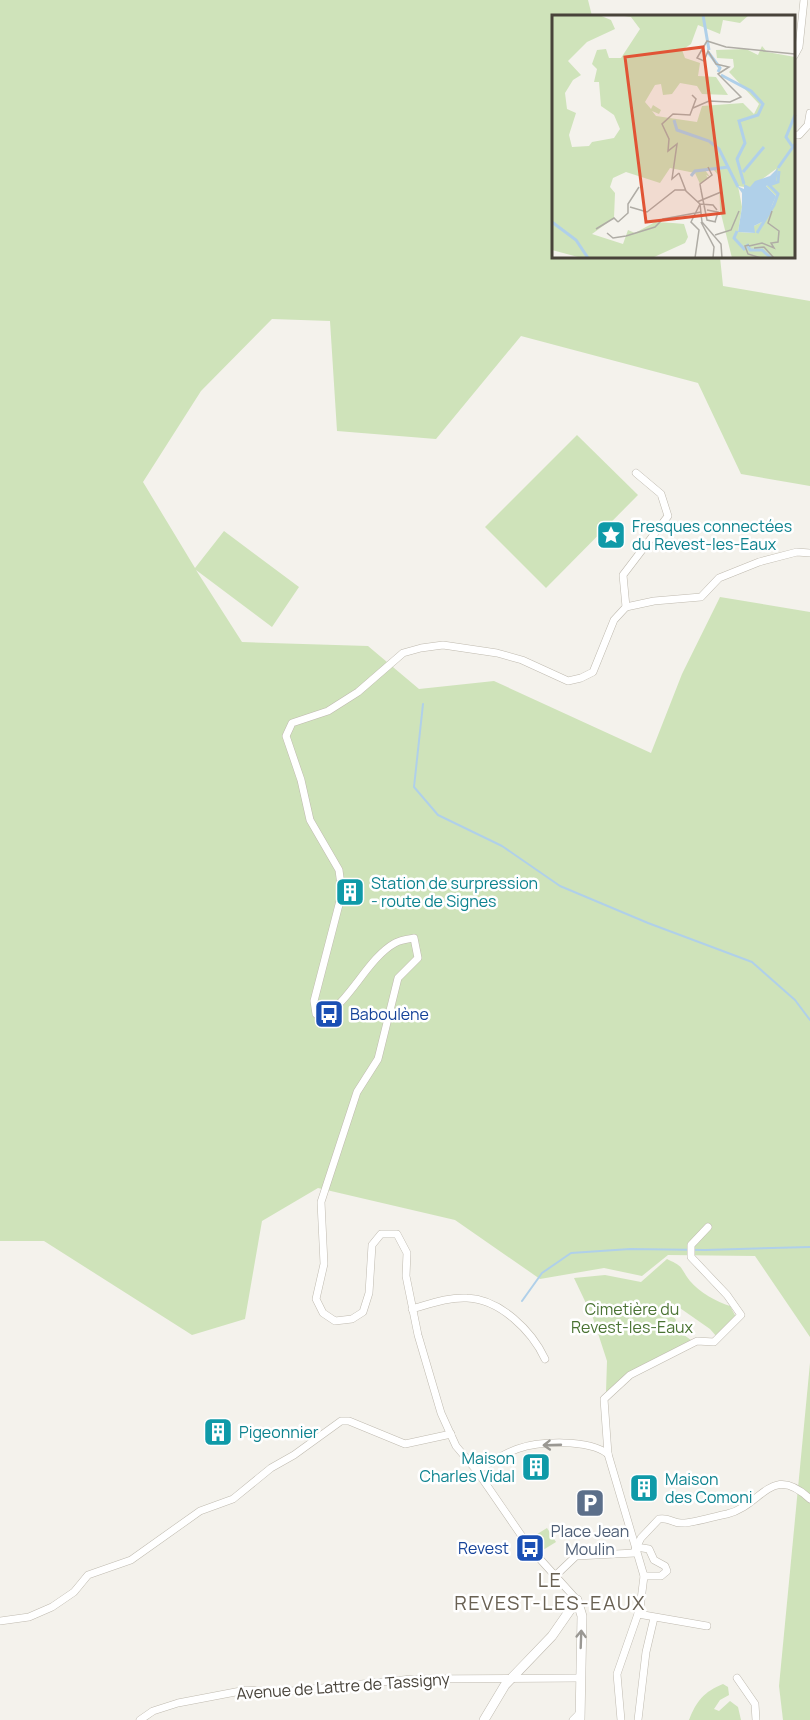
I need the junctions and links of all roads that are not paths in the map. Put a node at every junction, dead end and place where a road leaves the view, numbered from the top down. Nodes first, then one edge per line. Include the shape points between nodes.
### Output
1 (804, 0) edge
2 (795, 54) edge
3 (810, 113) edge
4 (795, 135) edge
5 (636, 473) dead end
6 (810, 554) edge
7 (626, 607) junction
8 (708, 1227) dead end
9 (412, 1309) junction
10 (545, 1359) dead end
11 (451, 1434) junction
12 (608, 1454) junction
13 (477, 1472) junction
14 (810, 1499) edge
15 (635, 1550) junction
16 (644, 1576) junction
17 (554, 1577) junction
18 (577, 1600) junction
19 (638, 1614) junction
20 (654, 1618) junction
21 (0, 1621) edge
22 (707, 1626) dead end
23 (515, 1677) junction
24 (580, 1678) junction
25 (737, 1678) dead end
26 (578, 1718) edge
27 (140, 1720) edge
28 (484, 1720) edge
29 (621, 1720) edge
30 (638, 1720) edge
31 (756, 1720) edge

1 - 2 street
3 - 4 street via 808,125
5 - 7 street via 662,494 668,516 623,574
6 - 7 street via 797,552 729,574 719,578 701,597
7 - 9 street via 614,620 593,672 581,678 568,681 497,653 443,645 421,648 403,653 358,692 328,711 292,723 286,732 310,820 339,870 342,893 314,1001 316,1014 329,1014 362,974 395,943 414,938 418,958 398,978 378,1059 357,1092 321,1202 324,1264 316,1299 323,1313 335,1321 352,1319 363,1312 369,1293 372,1245 381,1234 397,1234 407,1253 406,1276
8 - 12 street via 691,1245 691,1256 741,1315 714,1342 698,1341 630,1375 604,1398
9 - 10 street via 451,1299 478,1300 526,1329
9 - 11 street via 441,1413
11 - 13 street
11 - 21 street via 405,1444 341,1421 233,1499 200,1511 131,1560 88,1575 74,1592 52,1607 28,1617
12 -> 13 street via 587,1444 537,1445 511,1451
12 - 15 street
13 - 17 street
14 - 15 street via 794,1486 769,1485 736,1511 681,1523 659,1519
15 - 16 street
15 - 16 street via 649,1549 654,1560 667,1571 661,1576
15 - 17 street via 576,1556
16 - 19 street
17 - 18 street
18 - 23 street via 552,1636
24 -> 18 street via 582,1616
19 - 20 street
19 - 29 street via 617,1674
20 - 22 street
20 - 30 street
23 - 24 street, Avenue de Lattre de Tassigny
23 - 27 street, Avenue de Lattre de Tassigny via 412,1679 281,1692 246,1690 178,1703
23 - 28 street via 504,1685
24 - 26 street
25 - 31 street via 755,1704

